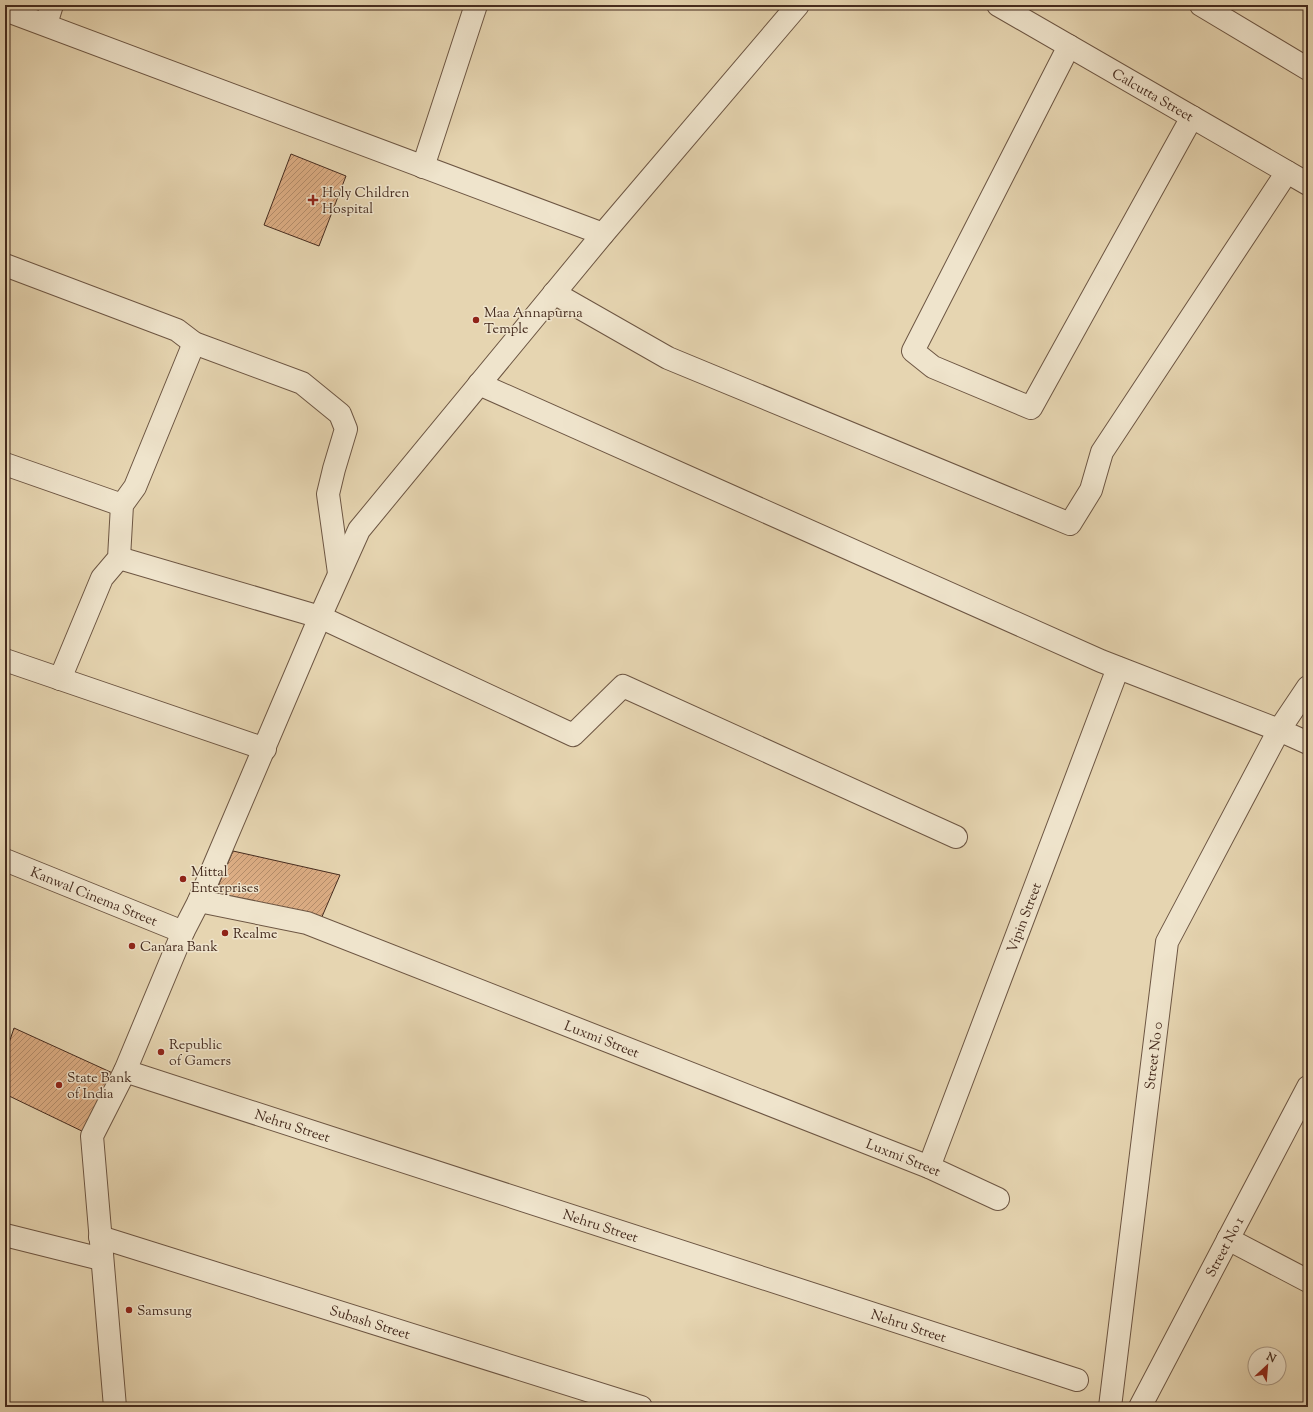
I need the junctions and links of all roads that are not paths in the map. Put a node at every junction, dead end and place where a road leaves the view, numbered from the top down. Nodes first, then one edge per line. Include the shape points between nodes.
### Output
1 (476, 5) edge
2 (798, 5) edge
3 (998, 5) edge
4 (1201, 5) edge
5 (5, 10) edge
6 (49, 15) edge
7 (1069, 46) junction
8 (1308, 69) edge
9 (1192, 116) junction
10 (423, 167) junction
11 (1287, 172) junction
12 (1308, 184) edge
13 (603, 234) junction
14 (5, 265) edge
15 (554, 293) junction
16 (194, 343) junction
17 (480, 384) junction
18 (5, 464) edge
19 (122, 505) junction
20 (119, 558) junction
21 (339, 573) junction
22 (320, 617) junction
23 (5, 660) edge
24 (1118, 668) junction
25 (60, 679) junction
26 (1308, 687) edge
27 (1279, 730) junction
28 (1308, 743) edge
29 (265, 749) junction
30 (956, 837) dead end
31 (5, 860) edge
32 (199, 901) junction
33 (183, 932) junction
34 (124, 1070) junction
35 (1308, 1086) edge
36 (929, 1167) junction
37 (998, 1199) dead end
38 (5, 1235) edge
39 (100, 1237) junction
40 (1228, 1239) junction
41 (101, 1259) junction
42 (1308, 1281) edge
43 (1077, 1380) dead end
44 (114, 1407) edge
45 (641, 1407) edge
46 (1110, 1407) edge
47 (1140, 1407) edge

1 - 10 street
2 - 13 street
3 - 7 street, Calcutta Street
4 - 8 street
5 - 6 street
6 - 10 street
7 - 9 street, Calcutta Street
7 - 9 street via 913,351 933,367 1031,408
9 - 11 street, Calcutta Street
10 - 13 street
11 - 12 street, Calcutta Street
11 - 15 street via 1102,452 1091,490 1070,524 668,358
13 - 15 street
14 - 16 street via 177,330
15 - 17 street
16 - 19 street via 135,487
16 - 21 street via 302,382 340,414 346,429 328,494
17 - 21 street via 359,530
17 - 24 street
18 - 19 street
19 - 20 street
20 - 22 street
20 - 25 street via 102,578
21 - 22 street
22 - 29 street
22 - 30 street via 573,735 623,686
23 - 25 street
24 - 27 street
24 - 36 street, Vipin Street
25 - 29 street
26 - 27 street, Street No 0
27 - 28 street
27 - 46 street, Street No 0 via 1167,942
29 - 32 street
31 - 33 street, Kanwal Cinema Street
32 - 33 street
32 - 36 street, Luxmi Street via 307,923
33 - 34 street
34 - 39 street via 92,1136
34 - 43 street, Nehru Street
35 - 40 street, Street No 1
36 - 37 street, Luxmi Street
38 - 41 street
39 - 41 street
39 - 45 street, Subash Street
40 - 42 street
40 - 47 street, Street No 1
41 - 44 street

